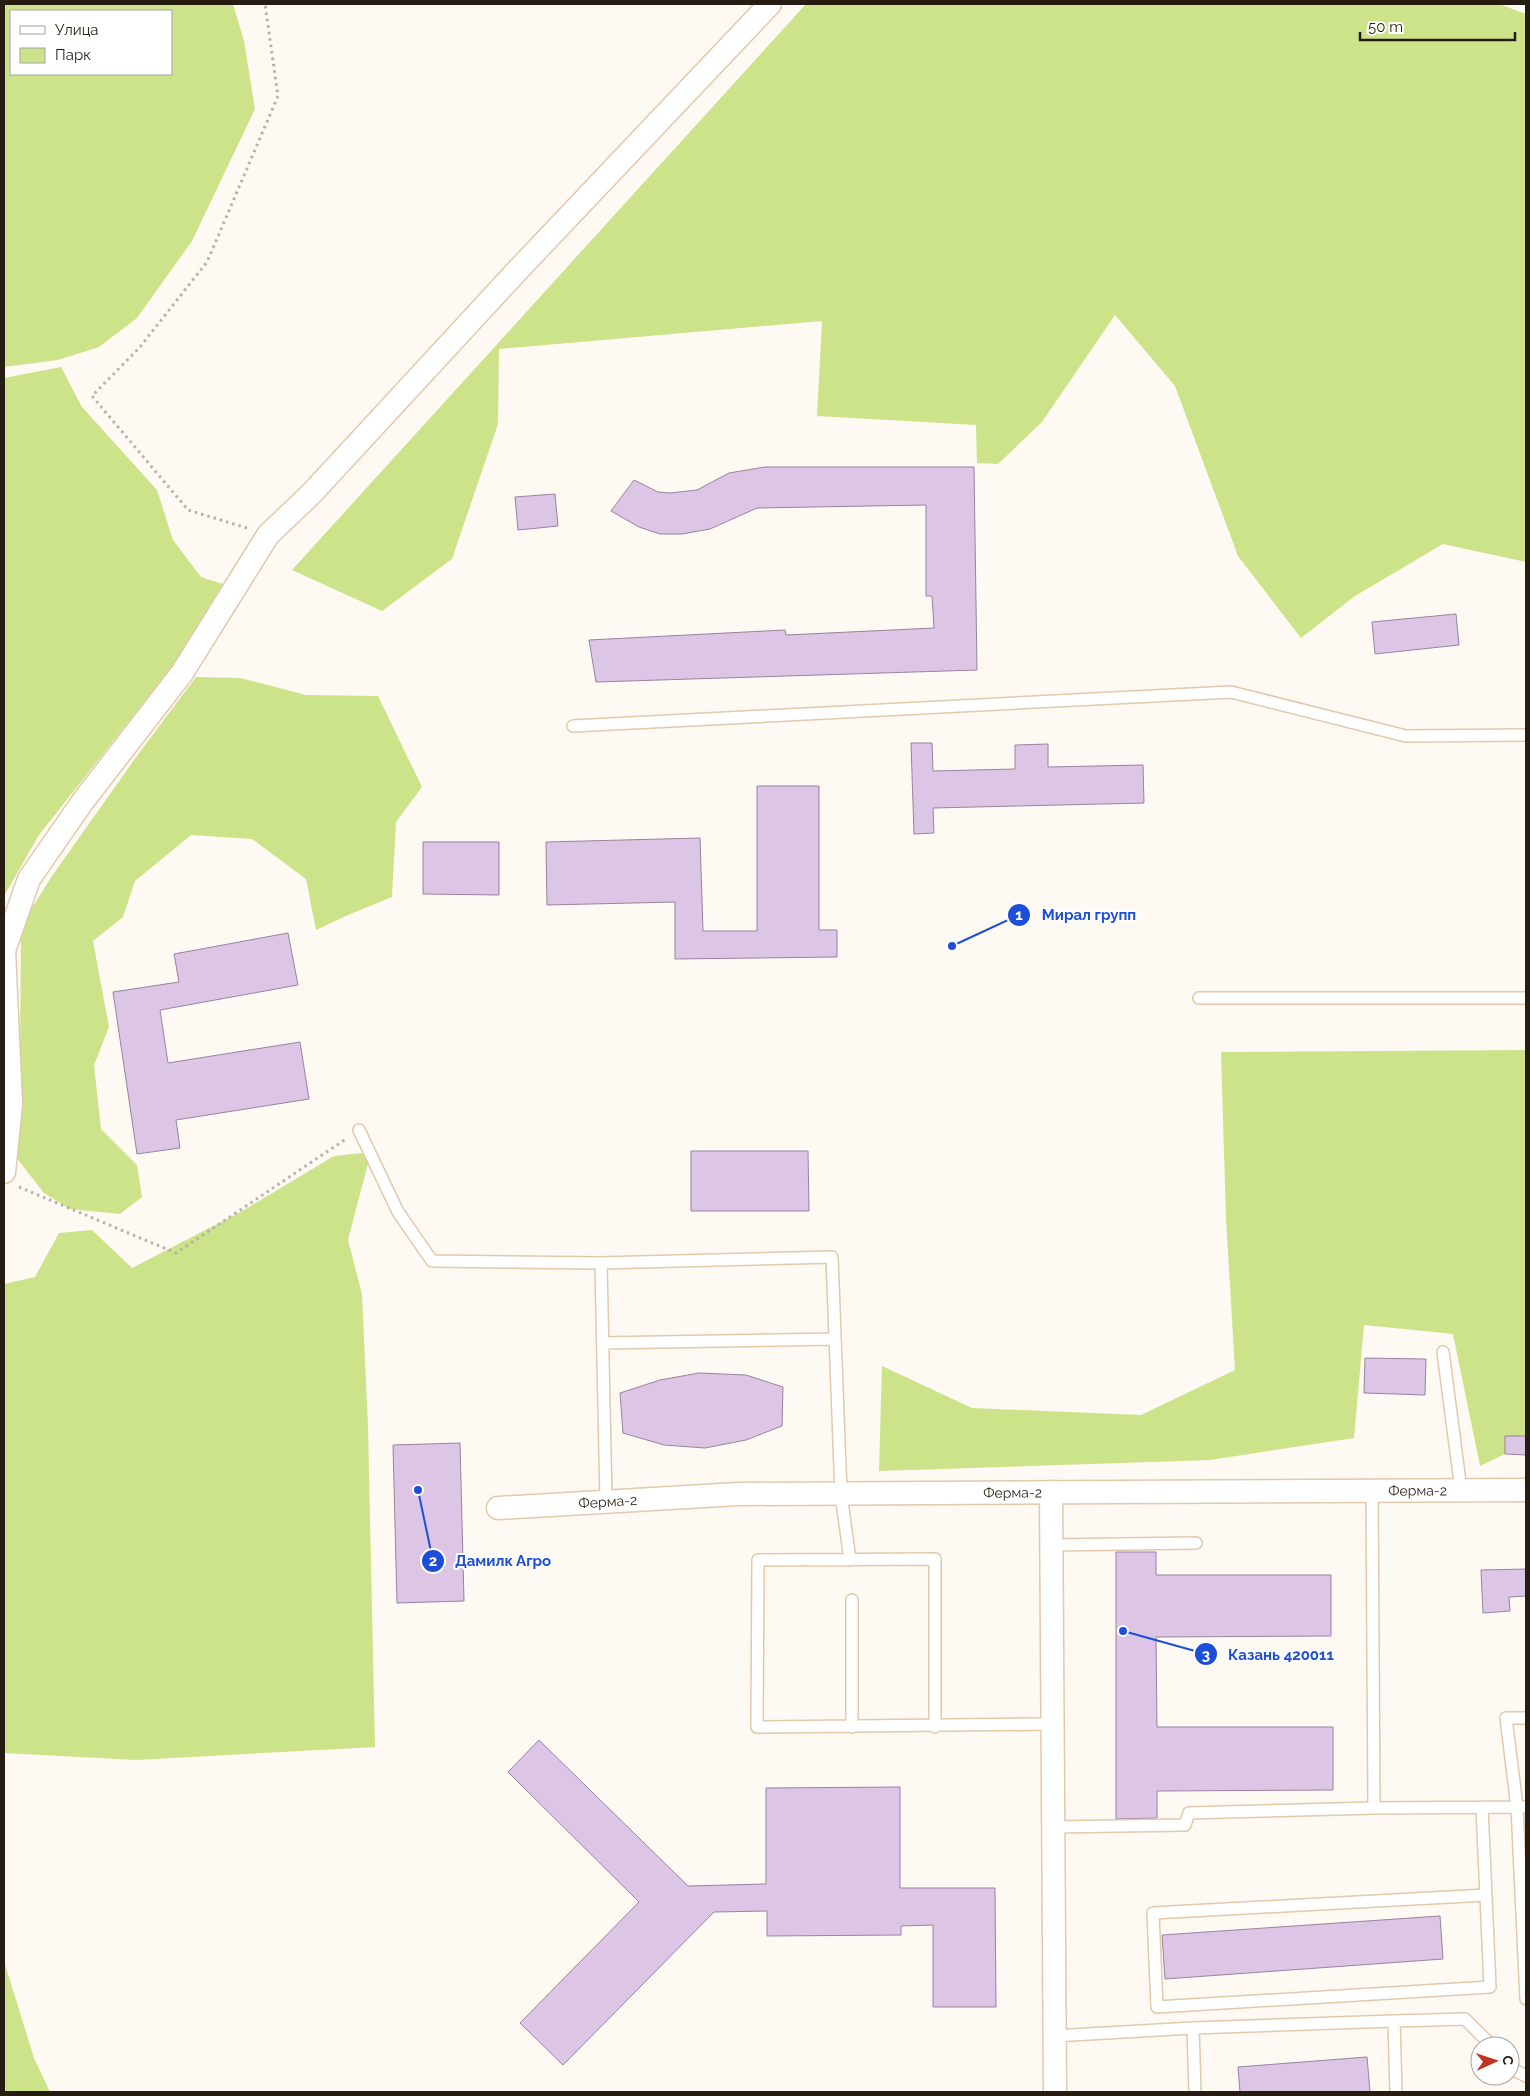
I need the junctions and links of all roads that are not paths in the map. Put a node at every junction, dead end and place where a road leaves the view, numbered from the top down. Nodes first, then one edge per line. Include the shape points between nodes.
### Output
1 (770, 4) edge
2 (573, 726) dead end
3 (1526, 735) edge
4 (1199, 998) dead end
5 (1526, 998) edge
6 (360, 1130) road end
7 (8, 1178) edge
8 (602, 1263) junction
9 (835, 1339) junction
10 (603, 1343) junction
11 (1443, 1352) dead end
12 (1372, 1490) junction
13 (1461, 1490) junction
14 (1526, 1490) edge
15 (1051, 1492) junction
16 (841, 1494) junction
17 (606, 1501) junction
18 (498, 1508) dead end
19 (1196, 1543) dead end
20 (1051, 1545) junction
21 (850, 1560) junction
22 (852, 1600) dead end
23 (1526, 1718) edge
24 (1052, 1724) junction
25 (852, 1727) junction
26 (935, 1727) junction
27 (1482, 1807) junction
28 (1522, 1807) edge
29 (1374, 1808) junction
30 (1053, 1827) junction
31 (1486, 1895) junction
32 (1526, 1999) edge
33 (1394, 2021) junction
34 (1193, 2028) junction
35 (1054, 2036) junction
36 (1482, 2036) edge
37 (1055, 2092) edge
38 (1195, 2092) edge
39 (1396, 2092) edge

1 - 7 street via 312,493 268,535 182,673 83,801 29,879 4,951 11,1104
2 - 3 lane via 1231,692 1406,736
4 - 5 lane
6 - 8 lane via 398,1212 432,1261
8 - 9 lane via 832,1257
8 - 10 lane
9 - 10 lane
9 - 16 lane
10 - 17 lane
11 - 13 lane
12 - 13 street, Ферма-2
12 - 15 street, Ферма-2
12 - 29 lane
13 - 14 street, Ферма-2
15 - 16 street, Ферма-2
15 - 20 street
16 - 17 street, Ферма-2 via 738,1494
16 - 21 lane
17 - 18 street, Ферма-2
19 - 20 lane
20 - 24 street
21 - 25 lane via 758,1560 757,1727
21 - 26 lane via 935,1559
22 - 25 lane
23 - 28 lane via 1506,1718
24 - 26 lane
24 - 30 street
25 - 26 lane
27 - 28 lane
27 - 29 lane
27 - 31 lane
28 - 32 lane
29 - 30 lane via 1189,1813 1185,1825
30 - 35 street
31 - 31 lane via 1153,1913 1157,2007 1490,1987
33 - 34 lane
33 - 36 lane via 1465,2019
33 - 39 lane
34 - 35 lane
34 - 38 lane
35 - 37 street

